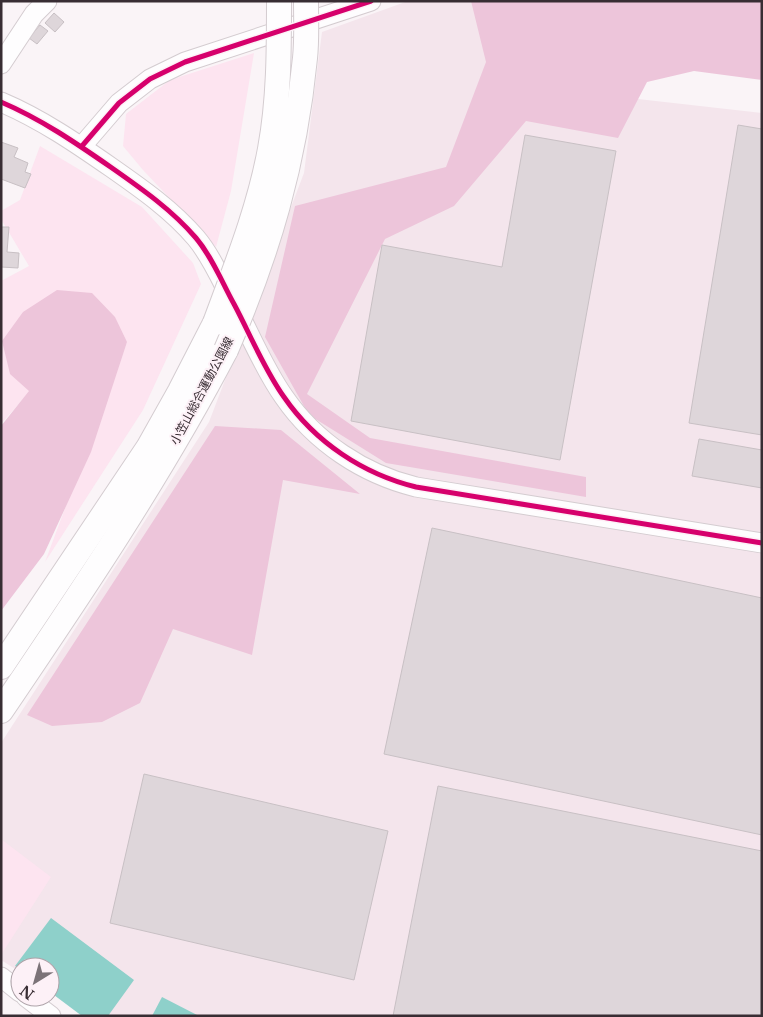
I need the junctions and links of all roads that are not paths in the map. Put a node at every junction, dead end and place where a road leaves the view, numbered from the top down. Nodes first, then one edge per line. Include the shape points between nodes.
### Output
1 (47, 1) edge
2 (279, 1) edge
3 (306, 1) edge
4 (371, 1) edge
5 (1, 64) edge
6 (1, 102) edge
7 (82, 146) junction
8 (762, 543) edge
9 (1, 667) edge
10 (1, 711) edge
11 (39, 1007) edge
12 (51, 1016) edge

1 - 5 street via 34,14
2 - 9 main road, 小笠山総合運動公園線, bridge via 277,100 270,150 241,256 215,323 148,448
3 - 10 main road, 小笠山総合運動公園線, bridge via 306,57 291,153 260,268 226,350 154,480
4 - 7 street via 184,62 150,79 119,102
6 - 7 street via 30,114
7 - 8 street via 171,213 197,239 284,397 316,433 349,459 392,482 416,487
11 - 12 street

